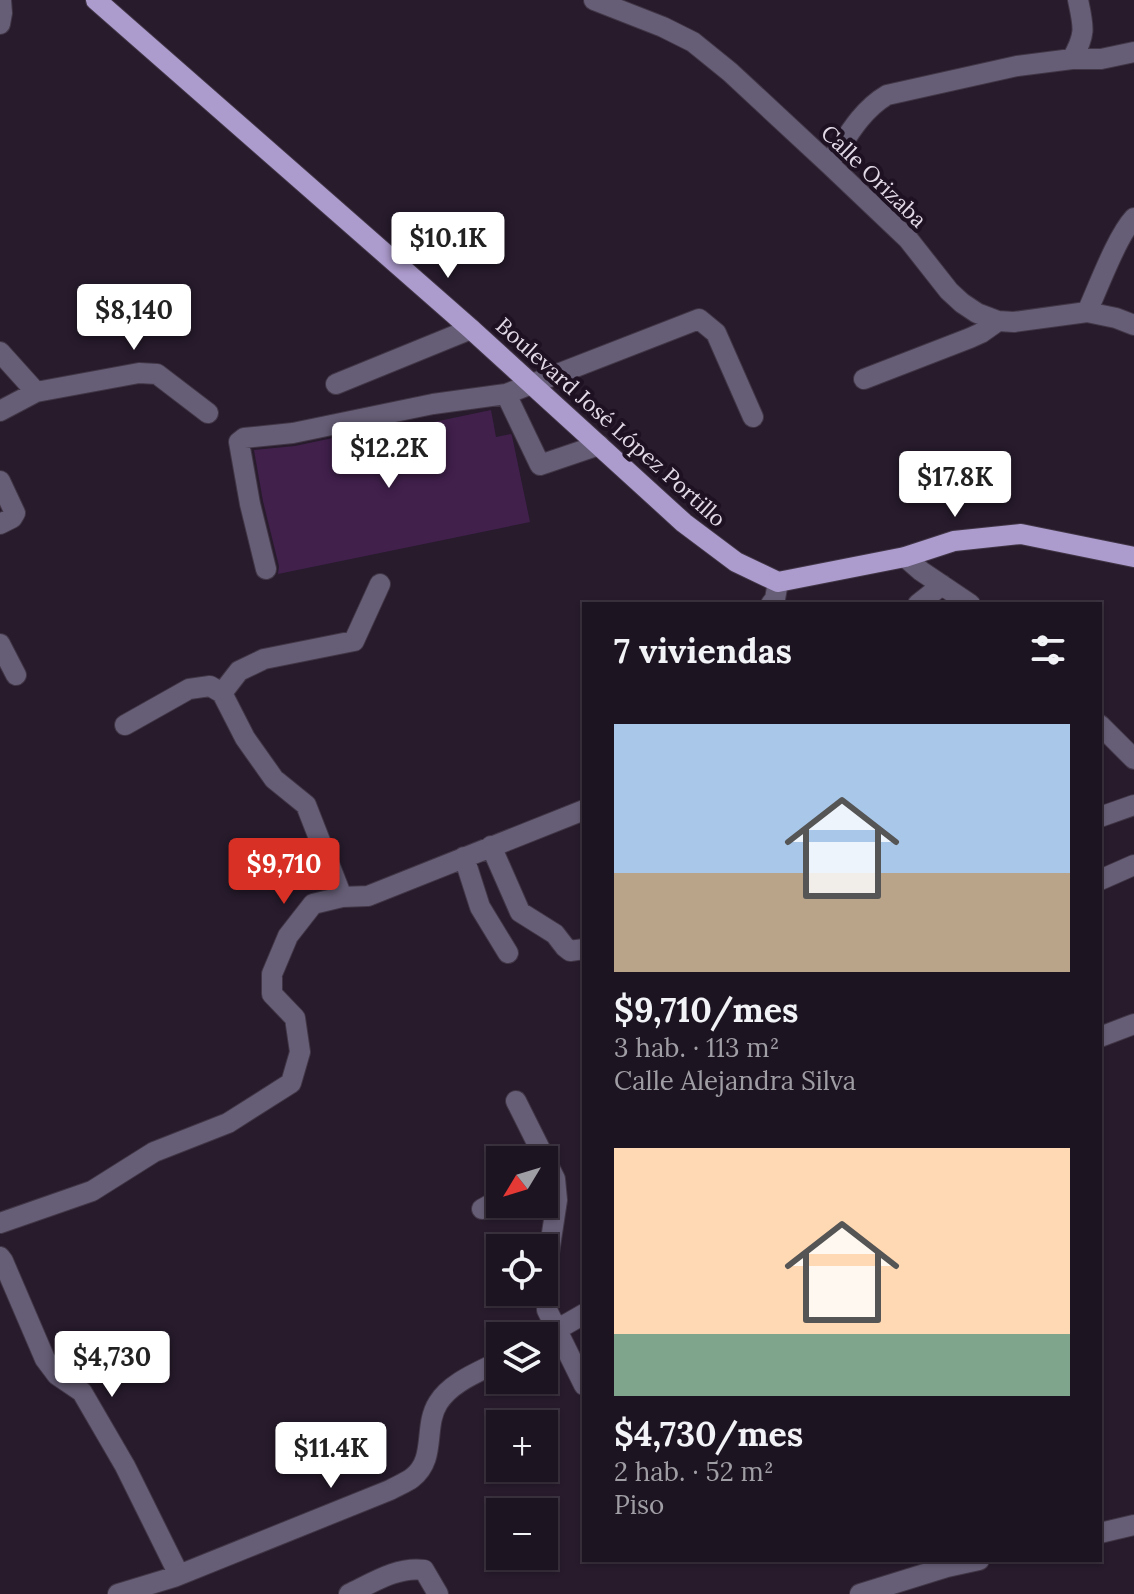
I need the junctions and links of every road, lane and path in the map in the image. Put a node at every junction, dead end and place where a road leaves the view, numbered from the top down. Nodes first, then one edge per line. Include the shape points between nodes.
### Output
1 (1, 0) edge
2 (96, 0) edge
3 (594, 0) edge
4 (1078, 0) edge
5 (1, 23) edge
6 (1134, 52) edge
7 (1072, 59) junction
8 (829, 164) junction
9 (1134, 218) edge
10 (1087, 312) junction
11 (998, 321) junction
12 (1134, 325) edge
13 (471, 329) junction
14 (0, 352) edge
15 (864, 379) dead end
16 (531, 383) junction
17 (336, 384) dead end
18 (36, 392) junction
19 (506, 394) junction
20 (0, 411) edge
21 (208, 413) dead end
22 (753, 417) dead end
23 (599, 445) junction
24 (0, 481) edge
25 (0, 524) edge
26 (905, 557) junction
27 (1134, 557) edge
28 (266, 569) dead end
29 (778, 582) junction
30 (380, 584) dead end
31 (942, 585) junction
32 (773, 602) edge
33 (921, 602) edge
34 (967, 602) edge
35 (0, 644) edge
36 (16, 675) dead end
37 (222, 693) junction
38 (125, 725) dead end
39 (1102, 727) edge
40 (1134, 759) edge
41 (1134, 805) edge
42 (582, 811) edge
43 (1102, 816) edge
44 (491, 846) junction
45 (464, 857) junction
46 (1134, 865) edge
47 (1102, 879) edge
48 (342, 897) junction
49 (582, 949) edge
50 (508, 953) dead end
51 (1134, 1024) edge
52 (1102, 1036) edge
53 (516, 1101) dead end
54 (536, 1146) edge
55 (554, 1218) edge
56 (0, 1223) edge
57 (0, 1257) edge
58 (582, 1315) edge
59 (549, 1322) edge
60 (558, 1330) edge
61 (558, 1345) edge
62 (486, 1369) edge
63 (582, 1382) edge
64 (1134, 1525) edge
65 (1102, 1533) edge
66 (970, 1562) edge
67 (179, 1575) junction
68 (118, 1594) edge
69 (349, 1594) edge
70 (438, 1594) edge
71 (860, 1594) edge

1 - 5 street
2 - 13 main road, Boulevard José López Portillo
3 - 8 street, Calle Orizaba via 693,42
4 - 7 street via 1084,27
6 - 7 street
7 - 8 street via 887,95 863,114
8 - 11 street, Calle Orizaba via 908,239 949,291 977,313
9 - 10 street
10 - 11 street, Calle Orizaba
10 - 12 street, Calle Orizaba
11 - 15 street via 970,338
13 - 16 main road, Boulevard José López Portillo
13 - 17 street
14 - 18 street
16 - 19 street
16 - 22 street via 699,319 716,333
16 - 23 main road, Boulevard José López Portillo
18 - 20 street
18 - 21 street via 157,374
19 - 23 street via 540,465
19 - 28 street via 244,438 239,442
23 - 29 main road, Boulevard José López Portillo via 684,523 736,562
24 - 25 street via 15,513
26 - 27 main road via 954,541 1021,534
26 - 29 main road
26 - 31 street
29 - 32 street
30 - 37 street via 354,641 264,659 239,671
31 - 33 street
31 - 34 street
35 - 36 street
37 - 38 street via 210,686 189,689
37 - 48 street via 274,779 306,805
39 - 40 street
41 - 43 street
42 - 44 street
44 - 45 street
44 - 49 street via 520,912 555,934 570,951
45 - 48 street via 368,896
45 - 50 street via 480,907
46 - 47 street
48 - 56 street via 313,904 288,936 272,974 272,994 295,1018 300,1052 291,1083 228,1123 154,1152 92,1191
51 - 52 street
53 - 54 street
55 - 59 street via 546,1273
57 - 67 street via 45,1359 82,1392
58 - 60 street
61 - 63 street
62 - 67 street via 454,1386 438,1403 429,1452 413,1477
64 - 65 street
66 - 71 street
67 - 68 street
69 - 70 street via 401,1570 424,1570

